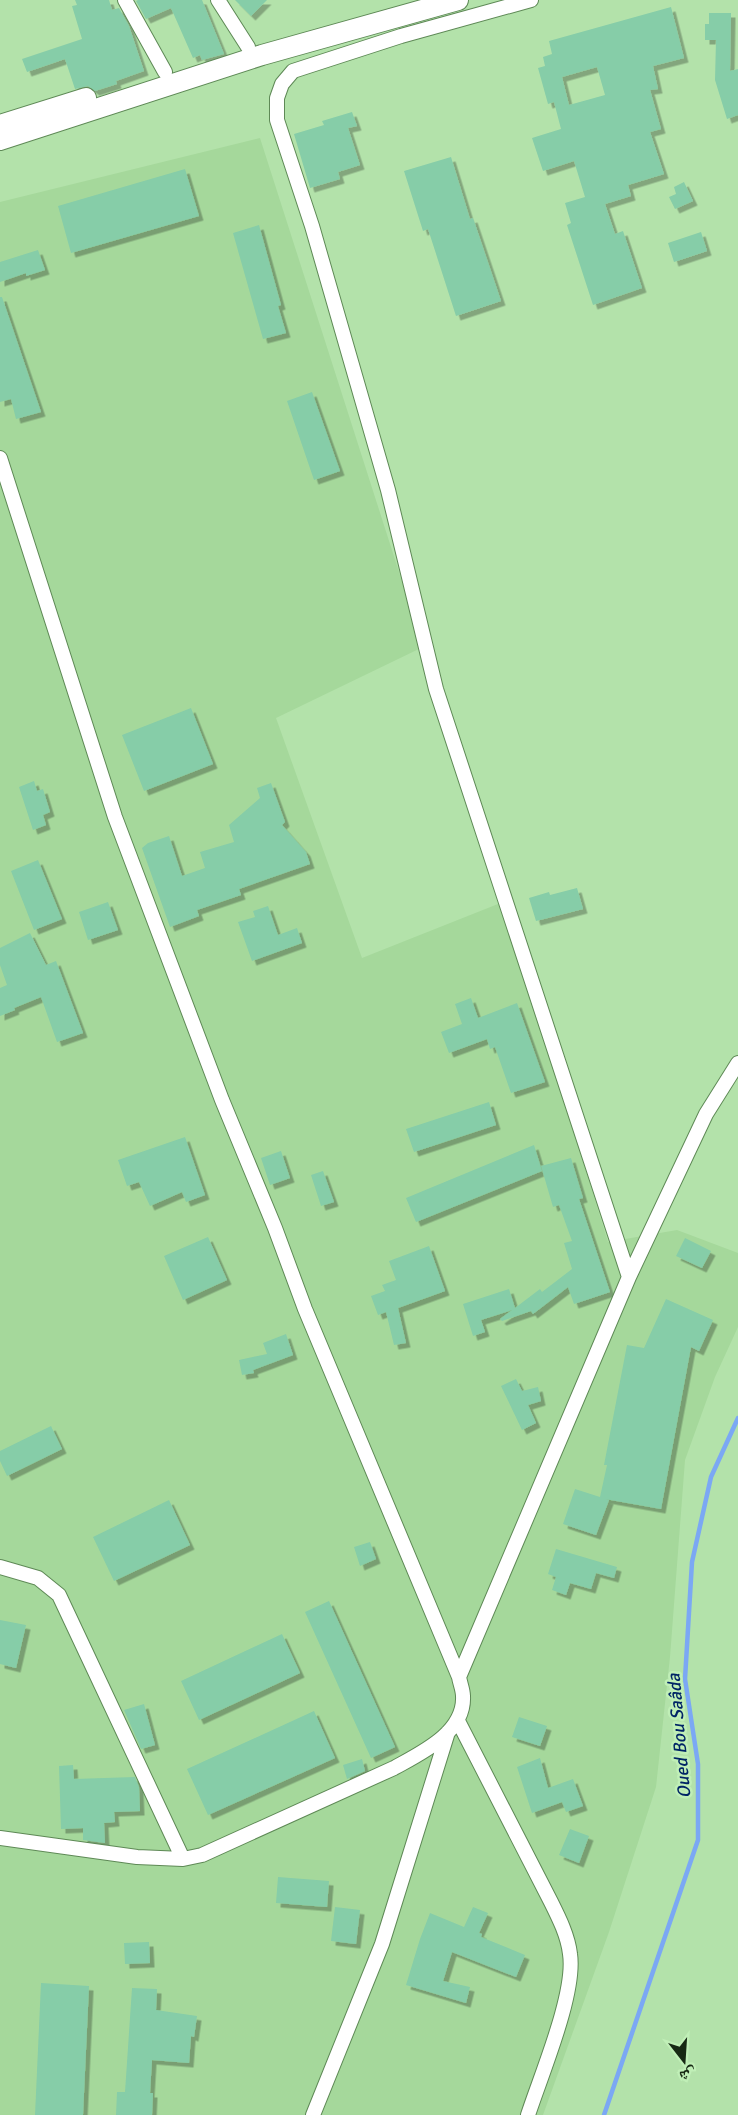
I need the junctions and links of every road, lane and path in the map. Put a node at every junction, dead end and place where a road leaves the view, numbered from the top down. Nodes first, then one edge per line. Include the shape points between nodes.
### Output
1 (125, 0) edge
2 (218, 0) edge
3 (410, 0) edge
4 (458, 0) edge
5 (531, 0) edge
6 (248, 47) junction
7 (165, 72) junction
8 (0, 125) edge
9 (0, 140) edge
10 (0, 458) edge
11 (738, 1063) edge
12 (629, 1277) junction
13 (0, 1567) edge
14 (459, 1677) junction
15 (458, 1721) junction
16 (448, 1732) junction
17 (0, 1838) edge
18 (183, 1859) junction
19 (313, 2115) edge
20 (528, 2115) edge

1 - 7 street
2 - 6 street
3 - 6 main road
4 - 9 main road via 262,55
5 - 12 street via 293,71 277,98 277,120 388,489 436,689
6 - 7 main road
7 - 8 main road
10 - 14 street via 115,817 305,1309
11 - 12 street via 706,1114
12 - 14 street
13 - 18 street via 38,1578 59,1595
14 - 15 street via 463,1696
15 - 16 street
15 - 20 street via 551,1902 570,1952 570,1978 562,2013
16 - 18 street via 394,1768 211,1852
16 - 19 street via 382,1944
17 - 18 street via 137,1857

